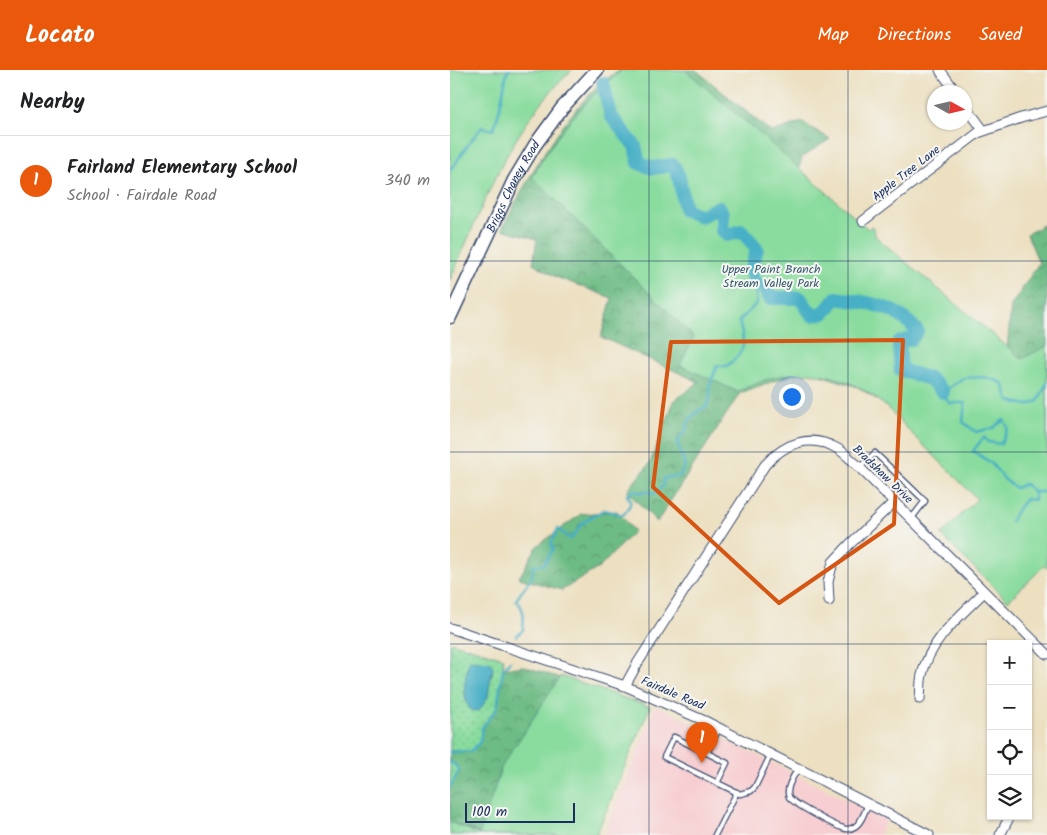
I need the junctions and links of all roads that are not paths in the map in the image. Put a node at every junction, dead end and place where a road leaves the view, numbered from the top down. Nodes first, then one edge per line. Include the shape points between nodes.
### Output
1 (597, 70) edge
2 (940, 70) edge
3 (951, 85) edge
4 (1047, 111) edge
5 (972, 115) edge
6 (984, 131) junction
7 (863, 221) dead end
8 (450, 317) edge
9 (859, 468) junction
10 (894, 502) junction
11 (911, 519) junction
12 (984, 592) junction
13 (829, 601) dead end
14 (450, 628) edge
15 (1047, 654) edge
16 (625, 686) junction
17 (920, 699) dead end
18 (719, 728) junction
19 (707, 754) junction
20 (771, 754) junction
21 (798, 768) junction
22 (718, 783) junction
23 (737, 792) junction
24 (868, 804) junction
25 (1008, 820) edge
26 (714, 835) edge
27 (928, 835) edge
28 (1000, 835) edge

1 - 8 main road, Briggs Chaney Road via 562,108 514,180
2 - 3 street
4 - 6 street, Apple Tree Lane
5 - 6 street
6 - 7 street, Apple Tree Lane
9 - 10 street, Bradshaw Drive
9 - 11 lane via 875,453 925,501
9 - 16 street, Bradshaw Drive via 839,449 806,441 792,444 764,464
10 - 11 street, Bradshaw Drive
10 - 13 street via 833,562 828,582
11 - 12 street, Bradshaw Drive
12 - 15 street, Bradshaw Drive
12 - 17 street via 934,645 921,677
14 - 16 street, Fairdale Road
16 - 18 street, Fairdale Road
18 - 19 lane
18 - 20 street, Fairdale Road
19 - 22 lane via 727,763
19 - 22 lane via 674,737 664,757
20 - 21 street, Fairdale Road
20 - 23 lane via 755,787 740,794
21 - 24 street, Fairdale Road
21 - 24 lane via 788,791 797,805 843,828 853,828 858,825
22 - 23 lane
23 - 26 lane
24 - 27 street, Fairdale Road
25 - 28 street

